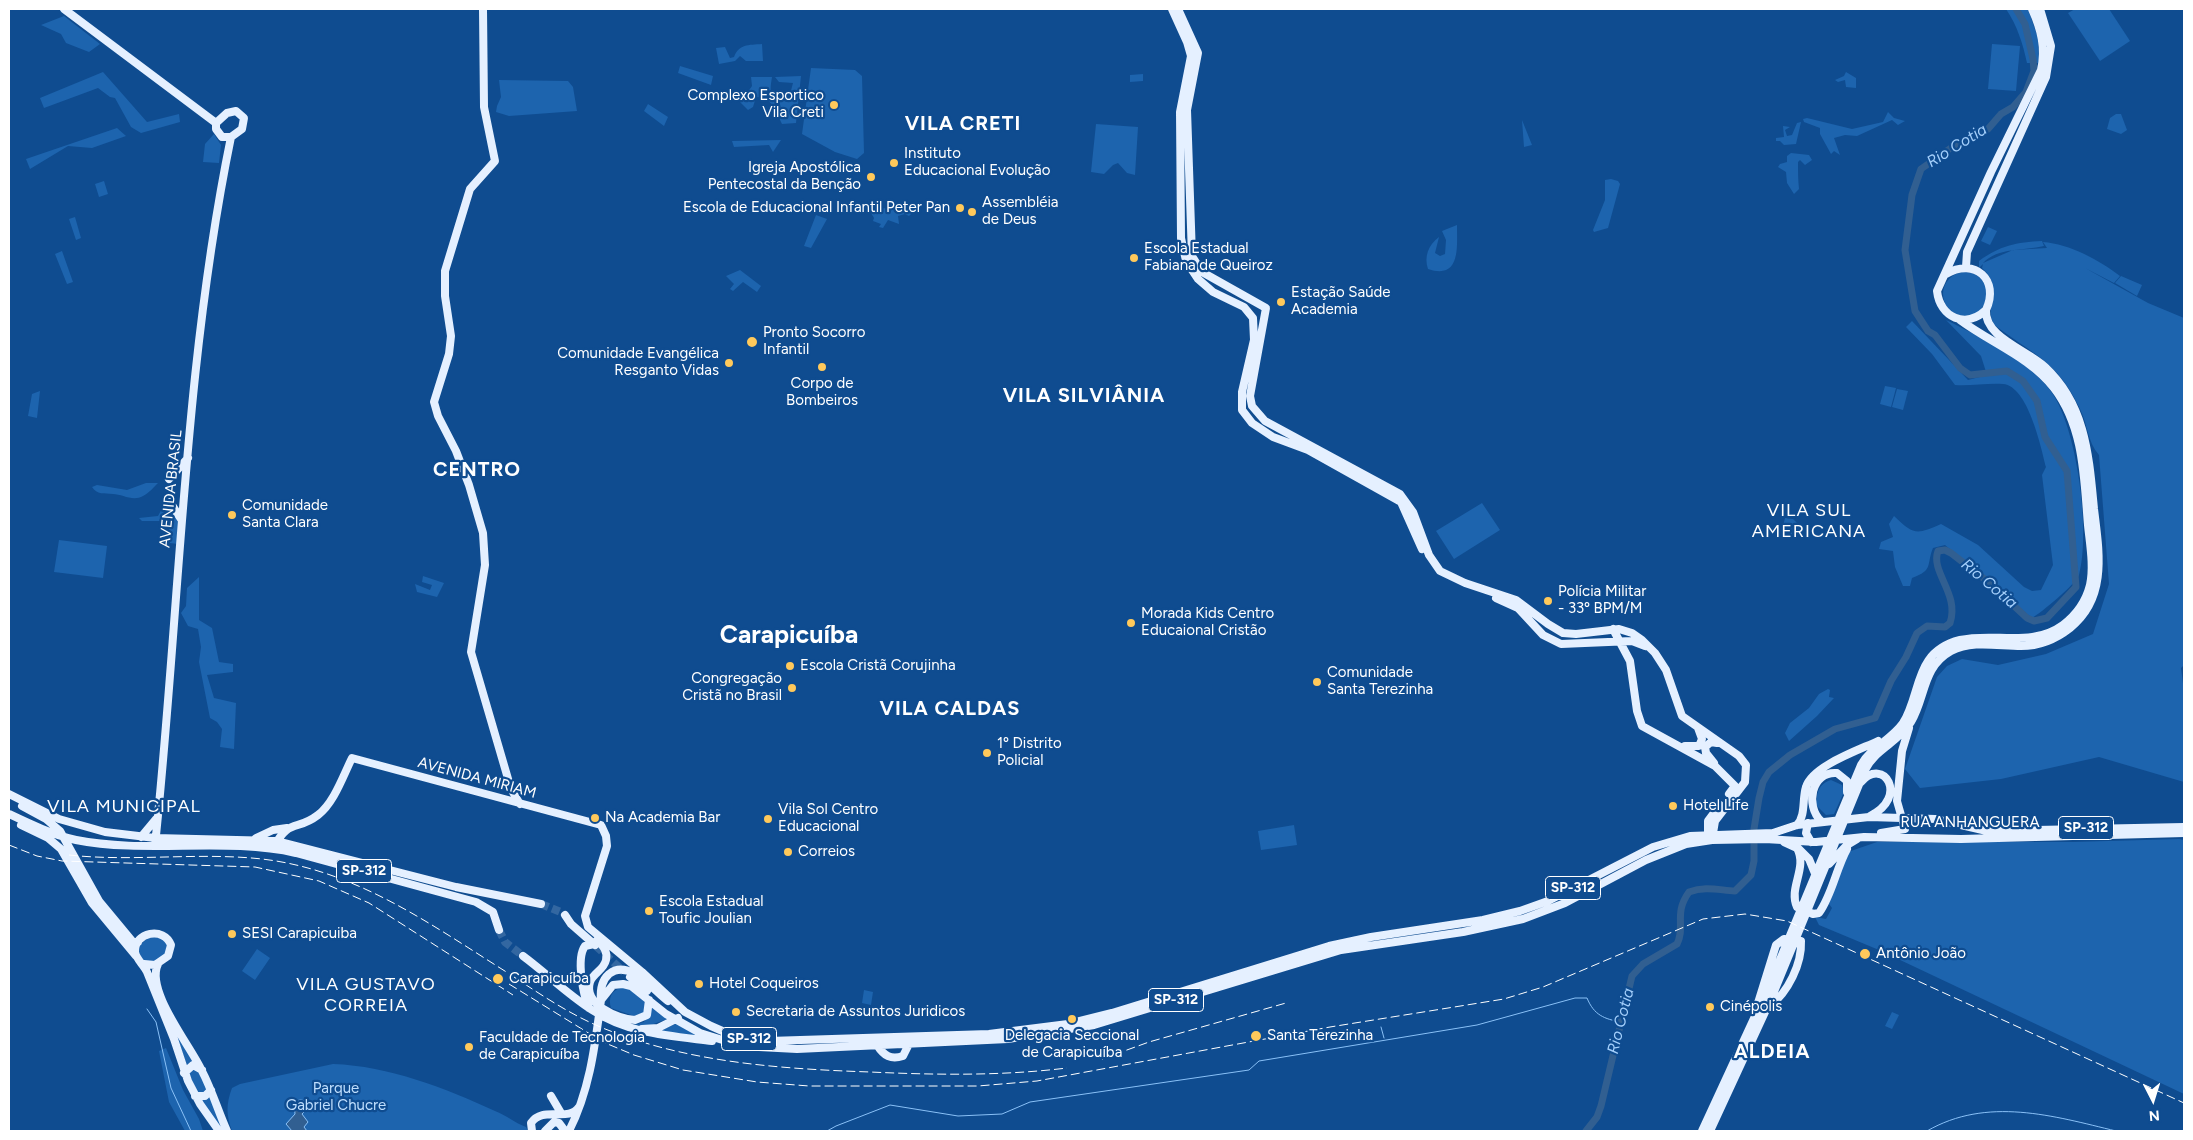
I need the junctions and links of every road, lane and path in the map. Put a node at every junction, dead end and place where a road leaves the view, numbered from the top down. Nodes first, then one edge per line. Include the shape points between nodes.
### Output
1 (64, 9) edge
2 (483, 9) edge
3 (1172, 9) edge
4 (1178, 9) edge
5 (2032, 9) edge
6 (2040, 9) edge
7 (216, 124) junction
8 (222, 137) junction
9 (231, 137) junction
10 (224, 169) junction
11 (1966, 267) junction
12 (1946, 274) junction
13 (1256, 302) junction
14 (1986, 310) junction
15 (1251, 314) junction
16 (1265, 316) junction
17 (1960, 320) junction
18 (1265, 420) junction
19 (1268, 434) junction
20 (188, 458) junction
21 (169, 479) dead end
22 (1403, 501) junction
23 (170, 502) dead end
24 (181, 519) junction
25 (1548, 624) junction
26 (1614, 629) junction
27 (1556, 630) junction
28 (1541, 633) junction
29 (1550, 640) junction
30 (1621, 642) junction
31 (1652, 650) junction
32 (1911, 722) junction
33 (1698, 728) junction
34 (1891, 736) junction
35 (1678, 745) junction
36 (1728, 748) junction
37 (1746, 765) junction
38 (1715, 766) junction
39 (1733, 779) junction
40 (1745, 781) junction
41 (1860, 783) junction
42 (511, 789) junction
43 (10, 798) edge
44 (500, 799) junction
45 (1845, 800) junction
46 (522, 805) junction
47 (157, 817) junction
48 (1869, 817) junction
49 (10, 818) edge
50 (1902, 818) junction
51 (1916, 818) junction
52 (1712, 821) junction
53 (1821, 821) junction
54 (1808, 823) junction
55 (1797, 824) junction
56 (2184, 827) edge
57 (287, 828) junction
58 (1905, 829) junction
59 (2184, 833) edge
60 (1690, 836) junction
61 (1766, 836) junction
62 (141, 837) junction
63 (1864, 837) junction
64 (1710, 838) junction
65 (256, 839) junction
66 (1780, 840) junction
67 (1849, 840) junction
68 (155, 842) junction
69 (1811, 842) junction
70 (275, 844) junction
71 (1797, 848) junction
72 (1819, 875) junction
73 (541, 904) tunnel mouth
74 (564, 914) tunnel mouth
75 (588, 927) junction
76 (116, 929) junction
77 (499, 930) tunnel mouth
78 (138, 942) junction
79 (595, 943) junction
80 (136, 956) junction
81 (523, 956) tunnel mouth
82 (144, 964) junction
83 (158, 964) junction
84 (630, 976) tunnel mouth
85 (1772, 987) junction
86 (649, 1000) junction
87 (601, 1001) junction
88 (1767, 1007) junction
89 (591, 1010) junction
90 (685, 1012) junction
91 (1755, 1018) junction
92 (676, 1020) junction
93 (634, 1029) junction
94 (729, 1042) junction
95 (909, 1044) junction
96 (877, 1046) junction
97 (202, 1070) junction
98 (184, 1073) junction
99 (211, 1090) junction
100 (195, 1096) junction
101 (551, 1096) dead end
102 (582, 1102) junction
103 (561, 1114) junction
104 (219, 1131) edge
105 (227, 1131) edge
106 (532, 1131) edge
107 (545, 1131) edge
108 (564, 1131) edge
109 (569, 1131) edge
110 (1702, 1131) edge
111 (1710, 1131) edge

1 - 7 main road
2 - 42 main road via 484,107 495,161 470,188 446,271 445,296 451,336 449,354 434,402 469,485 483,533 485,570 471,652
3 - 15 main road via 1191,56 1179,124 1181,238 1186,261 1206,287 1239,303
4 - 13 main road via 1198,53 1188,110 1192,256 1202,272
5 - 12 main road via 2042,36 2041,70
6 - 11 main road via 2051,46 2046,76 1966,252
7 - 8 main road
7 - 9 main road via 227,113 236,111 242,116 242,129
8 - 9 main road
8 - 10 main road
9 - 10 main road, AVENIDA BRASIL
10 - 20 main road, AVENIDA BRASIL via 194,371
11 - 12 main road
11 - 14 main road via 1980,273 1989,284
12 - 17 main road via 1939,283 1938,300 1944,311
13 - 15 main road
13 - 16 main road via 1266,308
14 - 17 main road via 1974,318
14 - 32 main road via 1990,329 2028,353 2058,380 2083,426 2090,459 2099,554 2097,586 2083,616 2053,638 2023,646 1962,646 1945,655 1929,673
15 - 16 main road via 1260,318
15 - 19 main road via 1255,330 1240,402 1245,416
16 - 18 main road via 1250,401 1257,415
17 - 34 main road via 2038,372 2054,388 2070,415 2082,461 2090,584 2077,612 2050,632 2026,638 1959,640 1939,651 1925,666 1906,716
18 - 19 main road via 1276,430 1273,435
18 - 22 main road via 1389,487
19 - 22 main road via 1308,450
20 - 21 main road
20 - 24 main road, AVENIDA BRASIL
22 - 25 main road via 1417,521 1432,561 1440,571 1516,600
22 - 28 main road via 1428,563 1438,576 1514,605
23 - 24 main road
24 - 47 main road, AVENIDA BRASIL
25 - 27 main road
25 - 28 main road
26 - 27 main road via 1576,634
26 - 30 main road
26 - 31 main road via 1632,633
27 - 29 main road
28 - 29 main road
29 - 30 main road via 1561,644
30 - 31 main road via 1638,642
30 - 35 main road via 1630,661 1642,726
31 - 33 main road via 1671,679 1679,712
32 - 41 main road via 1872,758
32 - 50 main road via 1902,751 1897,796
33 - 35 main road via 1702,740 1699,746
33 - 36 main road
34 - 45 main road via 1866,757
34 - 55 main road via 1816,773 1806,787 1801,819
35 - 38 main road
36 - 37 main road
36 - 38 main road via 1708,743 1705,750
37 - 39 main road
37 - 40 main road
38 - 39 main road
39 - 40 main road
39 - 52 main road via 1735,786
40 - 52 main road
41 - 48 main road via 1869,775 1880,774 1891,786 1886,805
41 - 72 main road
42 - 44 main road
42 - 46 main road
43 - 62 main road, SP-312 via 80,826
43 - 76 main road via 60,831
44 - 46 main road, AVENIDA MIRIAM
44 - 57 main road, AVENIDA MIRIAM via 352,758 324,810 310,820
45 - 53 main road via 1848,785 1842,775 1828,774 1819,780 1811,799 1813,811
45 - 72 main road
46 - 75 main road, AVENIDA MIRIAM via 603,828 607,846 585,916
47 - 62 main road
47 - 68 main road, AVENIDA BRASIL
48 - 50 main road, RUA ANHANGUERA / SP-312
48 - 53 main road, RUA ANHANGUERA / SP-312
49 - 68 main road, SP-312 via 77,840
49 - 76 main road via 48,838 61,849 92,904
50 - 51 main road, RUA ANHANGUERA / SP-312
50 - 58 main road
51 - 56 main road, RUA ANHANGUERA / SP-312 via 1987,831
51 - 58 main road
52 - 60 main road
52 - 64 main road
53 - 54 main road, SP-312
54 - 55 main road, SP-312
54 - 69 main road via 1805,831
55 - 61 main road, SP-312
57 - 65 main road via 273,830
57 - 70 main road
58 - 63 main road
59 - 63 main road, RUA ANHANGUERA / SP-312 via 1961,839
60 - 64 main road, SP-312
60 - 90 main road, SP-312 via 1653,847 1548,901 1520,911 1329,946 1076,1023 989,1034 769,1042 736,1036
61 - 64 main road, SP-312
61 - 66 main road, SP-312
62 - 68 main road, SP-312
63 - 67 main road, RUA ANHANGUERA / SP-312
64 - 95 main road, SP-312 via 1666,850 1565,903 1523,919 1463,932 1341,950 1064,1032 990,1041
65 - 68 main road, SP-312
65 - 70 main road, SP-312
66 - 69 main road, SP-312
66 - 71 main road
67 - 69 main road, SP-312
67 - 71 main road via 1823,906 1813,914 1795,903 1802,865
67 - 72 main road
68 - 70 main road, SP-312
70 - 73 main road, SP-312
70 - 77 main road, SP-312 via 476,902 495,915
71 - 72 main road
72 - 85 main road
72 - 85 main road
74 - 79 main road
75 - 79 main road
75 - 90 main road, SP-312
76 - 78 main road via 133,942
76 - 80 main road
78 - 80 main road
78 - 83 main road via 154,933 162,933 167,938 171,945 170,953
79 - 86 main road via 604,948 606,956 604,965 590,983 590,993 596,1004 635,1020 647,1014
79 - 89 main road via 585,946 581,954 583,989
80 - 82 main road
81 - 89 main road, SP-312
82 - 83 main road
82 - 98 main road
83 - 97 main road via 155,970 161,995
84 - 90 main road via 661,1002
85 - 88 main road
85 - 91 main road
86 - 87 main road via 623,984 611,987
86 - 92 main road
87 - 90 main road via 604,978 612,972 626,970
87 - 102 main road
88 - 91 main road via 1794,974 1801,957 1801,941 1784,939 1776,945 1765,974
88 - 111 main road
89 - 93 main road, SP-312
90 - 92 main road
91 - 110 main road
92 - 93 main road via 658,1028
92 - 94 main road, SP-312
93 - 94 main road, SP-312 via 649,1034
94 - 96 main road, SP-312 via 769,1048
95 - 96 main road, SP-312
95 - 96 main road via 903,1056 895,1058 885,1056
97 - 98 main road via 193,1065
97 - 99 main road
98 - 100 main road
99 - 100 main road via 205,1096
99 - 105 main road
100 - 104 main road
101 - 103 main road
102 - 103 main road via 573,1113
102 - 109 main road
103 - 106 main road via 537,1116 531,1123
107 - 108 main road via 554,1122 560,1124

